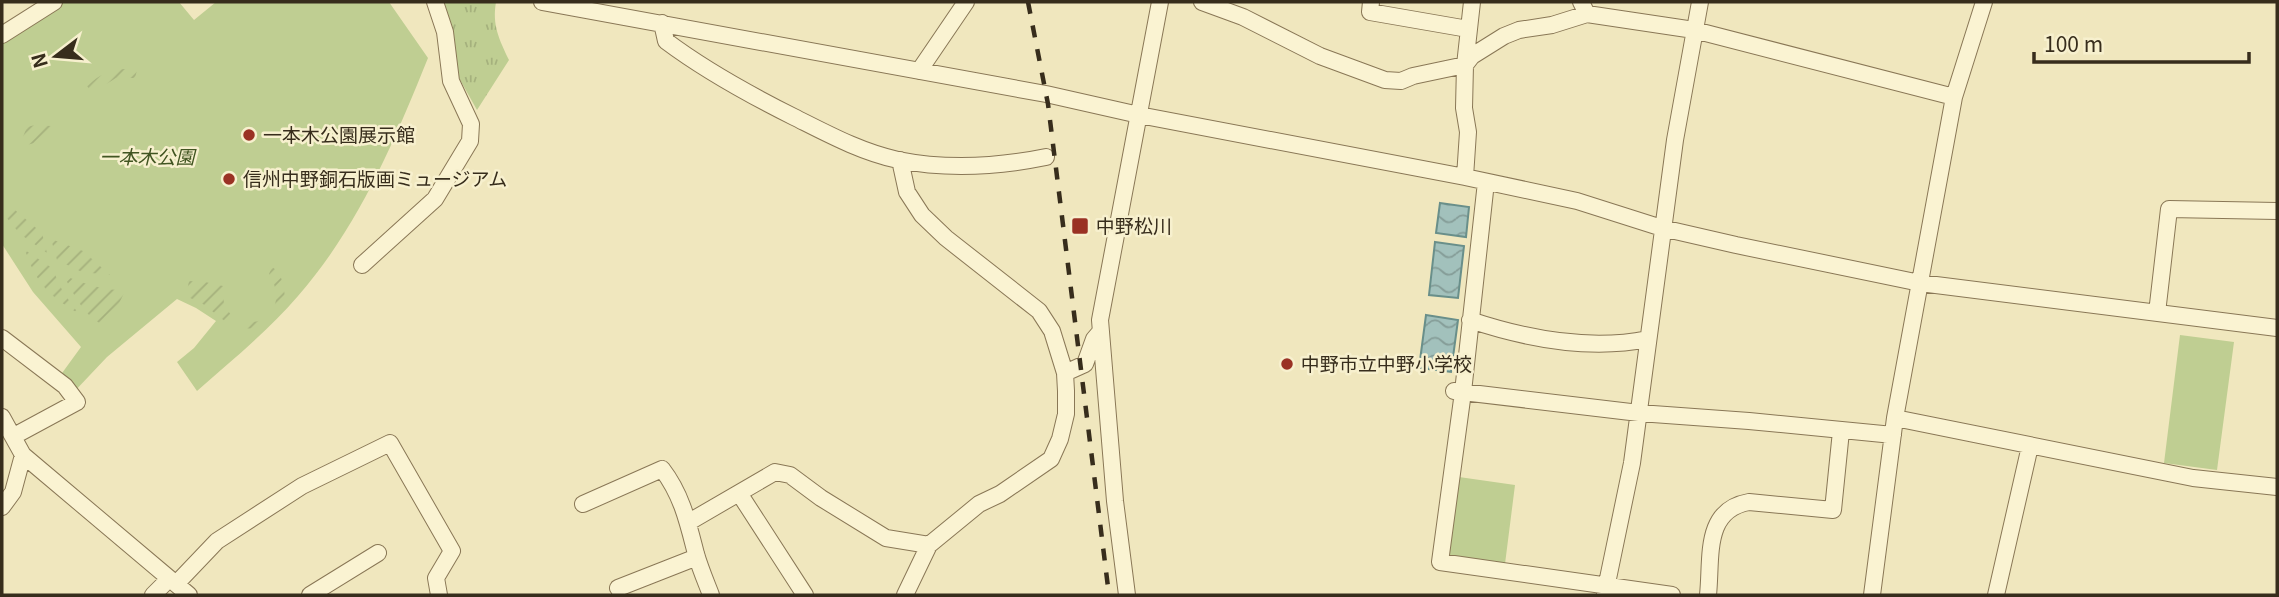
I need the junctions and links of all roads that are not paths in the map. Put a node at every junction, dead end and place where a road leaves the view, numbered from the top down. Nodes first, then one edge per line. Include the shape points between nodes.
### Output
1 (54, 2) edge
2 (435, 2) edge
3 (542, 2) edge
4 (966, 2) edge
5 (1160, 2) edge
6 (1202, 2) edge
7 (1371, 2) edge
8 (1472, 2) edge
9 (1700, 2) edge
10 (1984, 2) edge
11 (1587, 6) edge
12 (662, 23) junction
13 (1468, 29) junction
14 (1694, 30) junction
15 (2, 35) edge
16 (1465, 65) junction
17 (919, 71) junction
18 (1954, 97) junction
19 (1139, 115) junction
20 (1046, 158) dead end
21 (900, 160) junction
22 (1465, 177) junction
23 (1486, 182) junction
24 (2277, 211) edge
25 (1662, 228) junction
26 (362, 265) dead end
27 (1920, 283) junction
28 (2157, 313) junction
29 (1470, 320) junction
30 (2277, 328) edge
31 (1100, 332) junction
32 (2, 338) edge
33 (1648, 339) junction
34 (1065, 373) junction
35 (1458, 392) junction
36 (1639, 414) junction
37 (2, 417) edge
38 (1895, 418) junction
39 (1841, 431) junction
40 (1893, 435) junction
41 (14, 436) junction
42 (2030, 446) junction
43 (23, 455) junction
44 (2277, 487) edge
45 (739, 493) junction
46 (583, 504) dead end
47 (2, 507) edge
48 (689, 522) junction
49 (929, 545) junction
50 (378, 553) dead end
51 (697, 557) junction
52 (172, 582) junction
53 (618, 588) dead end
54 (1605, 590) edge
55 (153, 595) edge
56 (189, 595) edge
57 (310, 595) edge
58 (439, 595) edge
59 (711, 595) edge
60 (805, 595) edge
61 (905, 595) edge
62 (1127, 595) edge
63 (1672, 595) edge
64 (1708, 595) edge
65 (1872, 595) edge
66 (1996, 595) edge

1 - 15 street
2 - 26 street via 445,32 451,81 471,124 470,141 435,199
3 - 12 street
4 - 17 street
5 - 19 street
6 - 16 street via 1385,80 1401,81
7 - 13 street via 1370,12
8 - 13 street
9 - 14 street
10 - 18 street
11 - 14 street
11 - 16 street via 1552,25 1504,36
12 - 17 street
12 - 21 street via 666,41 746,93 867,152
13 - 16 street
14 - 18 street
14 - 25 street
16 - 22 street
17 - 19 street
18 - 27 street
19 - 22 street
19 - 31 street via 1112,245
20 - 21 street via 978,167
21 - 34 street via 907,192 922,215 1039,311 1052,331
22 - 23 street
23 - 25 street via 1577,201
23 - 29 street
24 - 28 street via 2169,209
25 - 27 street
25 - 33 street
27 - 28 street
27 - 38 street
28 - 30 street
29 - 33 street via 1511,334 1589,344
29 - 35 street
31 - 34 street via 1085,364
31 - 62 street
32 - 41 street via 65,386 77,402
33 - 36 street
34 - 49 street via 1066,414 1051,458 979,504
35 - 36 street
35 - 54 street via 1440,562
36 - 39 street
36 - 54 street
37 - 41 street
38 - 40 street
38 - 42 street
39 - 40 street
39 - 64 street via 1833,510 1749,502 1725,511 1714,532
40 - 65 street
41 - 43 street
42 - 44 street via 2193,478
42 - 66 street
43 - 47 street via 13,492
43 - 52 street
45 - 48 street
45 - 49 street via 775,472 790,475 886,538
45 - 60 street
46 - 48 street via 662,469 675,486
48 - 51 street
49 - 61 street
50 - 57 street
51 - 53 street
51 - 59 street
52 - 55 street
52 - 56 street
52 - 58 street via 217,541 281,499 390,443 453,551 436,578
54 - 63 street

